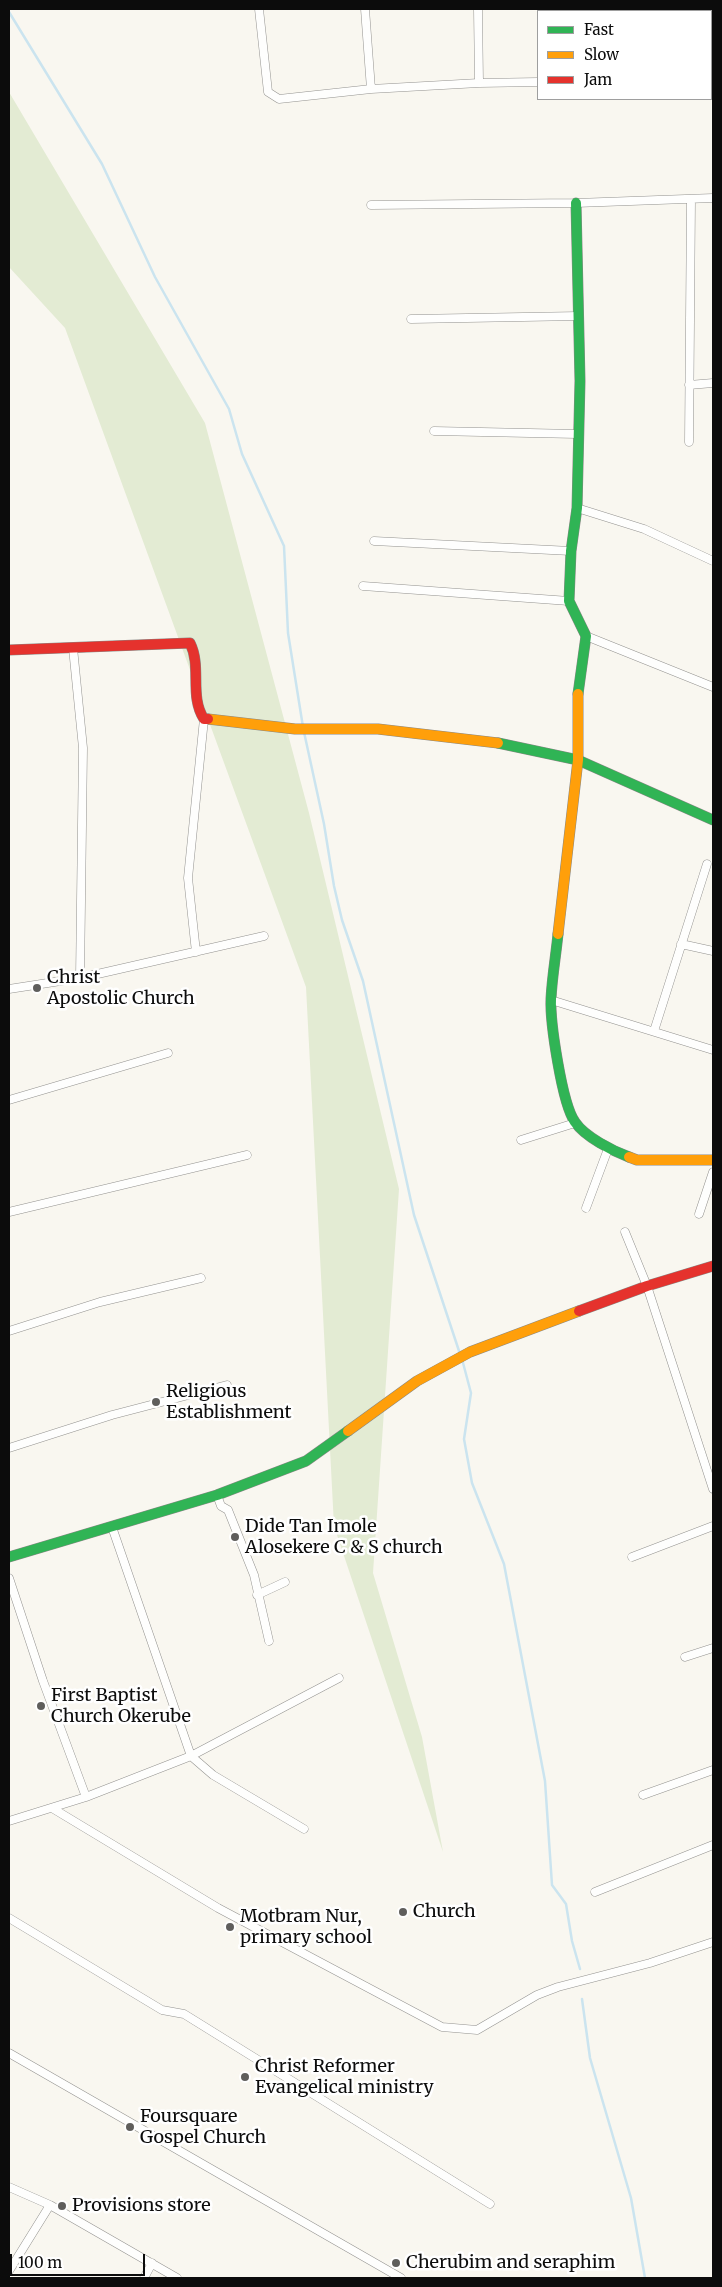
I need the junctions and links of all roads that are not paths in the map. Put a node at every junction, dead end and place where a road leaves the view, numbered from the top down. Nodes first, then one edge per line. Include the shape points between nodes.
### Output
1 (259, 9) edge
2 (365, 9) edge
3 (478, 9) edge
4 (537, 82) edge
5 (479, 83) junction
6 (372, 90) junction
7 (713, 198) edge
8 (690, 199) junction
9 (576, 203) junction
10 (371, 204) dead end
11 (579, 316) junction
12 (411, 319) dead end
13 (713, 383) edge
14 (689, 384) junction
15 (434, 430) dead end
16 (577, 434) junction
17 (689, 442) dead end
18 (577, 508) junction
19 (374, 541) dead end
20 (571, 551) junction
21 (713, 561) edge
22 (363, 586) dead end
23 (569, 600) junction
24 (586, 636) junction
25 (73, 648) junction
26 (9, 650) edge
27 (713, 687) edge
28 (204, 719) junction
29 (578, 760) junction
30 (713, 820) edge
31 (707, 864) dead end
32 (264, 936) dead end
33 (682, 944) junction
34 (713, 951) edge
35 (196, 952) junction
36 (80, 978) junction
37 (9, 989) edge
38 (551, 1000) junction
39 (654, 1031) junction
40 (713, 1050) edge
41 (168, 1053) dead end
42 (9, 1100) edge
43 (575, 1124) junction
44 (521, 1140) dead end
45 (608, 1149) junction
46 (246, 1155) dead end
47 (713, 1160) edge
48 (713, 1172) edge
49 (586, 1208) dead end
50 (9, 1212) edge
51 (699, 1214) dead end
52 (625, 1232) dead end
53 (713, 1266) edge
54 (201, 1278) dead end
55 (647, 1286) junction
56 (9, 1332) edge
57 (227, 1385) dead end
58 (9, 1448) edge
59 (713, 1489) edge
60 (217, 1495) junction
61 (713, 1526) edge
62 (112, 1527) junction
63 (9, 1557) edge
64 (632, 1557) dead end
65 (9, 1578) edge
66 (285, 1582) dead end
67 (257, 1594) junction
68 (269, 1641) dead end
69 (713, 1648) edge
70 (685, 1657) dead end
71 (339, 1678) dead end
72 (191, 1756) junction
73 (713, 1770) edge
74 (642, 1794) dead end
75 (86, 1798) junction
76 (52, 1808) junction
77 (9, 1821) edge
78 (304, 1829) dead end
79 (713, 1845) edge
80 (595, 1892) dead end
81 (9, 1918) edge
82 (713, 1942) edge
83 (9, 2053) edge
84 (9, 2187) edge
85 (490, 2204) dead end
86 (50, 2205) junction
87 (152, 2264) junction
88 (9, 2271) edge
89 (144, 2278) edge
90 (177, 2278) edge
91 (401, 2278) edge

1 - 6 street via 268,92 273,98
2 - 6 street
3 - 5 street
4 - 5 street
5 - 6 street
7 - 8 street
8 - 9 street
8 - 14 street
9 - 10 street
9 - 11 street
11 - 12 street
11 - 16 street
13 - 14 street
14 - 17 street
15 - 16 street
16 - 18 street
18 - 20 street
18 - 21 street via 644,529
19 - 20 street
20 - 23 street
22 - 23 street
23 - 24 street
24 - 27 street
24 - 29 street via 577,699
25 - 26 street
25 - 28 street via 190,642 196,656 199,708
25 - 36 street via 82,748
28 - 29 street via 295,729 378,729 485,740
28 - 35 street via 188,878
29 - 30 street
29 - 38 street
31 - 33 street
32 - 35 street
33 - 34 street
33 - 39 street
35 - 36 street
36 - 37 street
38 - 39 street
38 - 43 street via 560,1075
39 - 40 street
41 - 42 street
43 - 44 street
43 - 45 street
45 - 47 street via 637,1160
45 - 49 street
46 - 50 street
48 - 51 street
52 - 55 street
53 - 55 street
54 - 56 street via 100,1302
55 - 59 street
55 - 60 street via 470,1352 417,1381 306,1461
57 - 58 street via 112,1415
60 - 62 street
60 - 67 street via 221,1506 228,1510 254,1576
61 - 64 street
62 - 63 street
62 - 72 street
65 - 75 street
66 - 67 street
67 - 68 street
69 - 70 street
71 - 72 street
72 - 75 street
72 - 78 street via 213,1775
73 - 74 street
75 - 76 street
76 - 77 street
76 - 82 street via 218,1908 442,2027 477,2030 537,1995 558,1987 650,1964
79 - 80 street
81 - 85 street via 162,2010 184,2014
83 - 91 street
84 - 86 street
86 - 87 street
86 - 88 street
87 - 89 street
87 - 90 street

